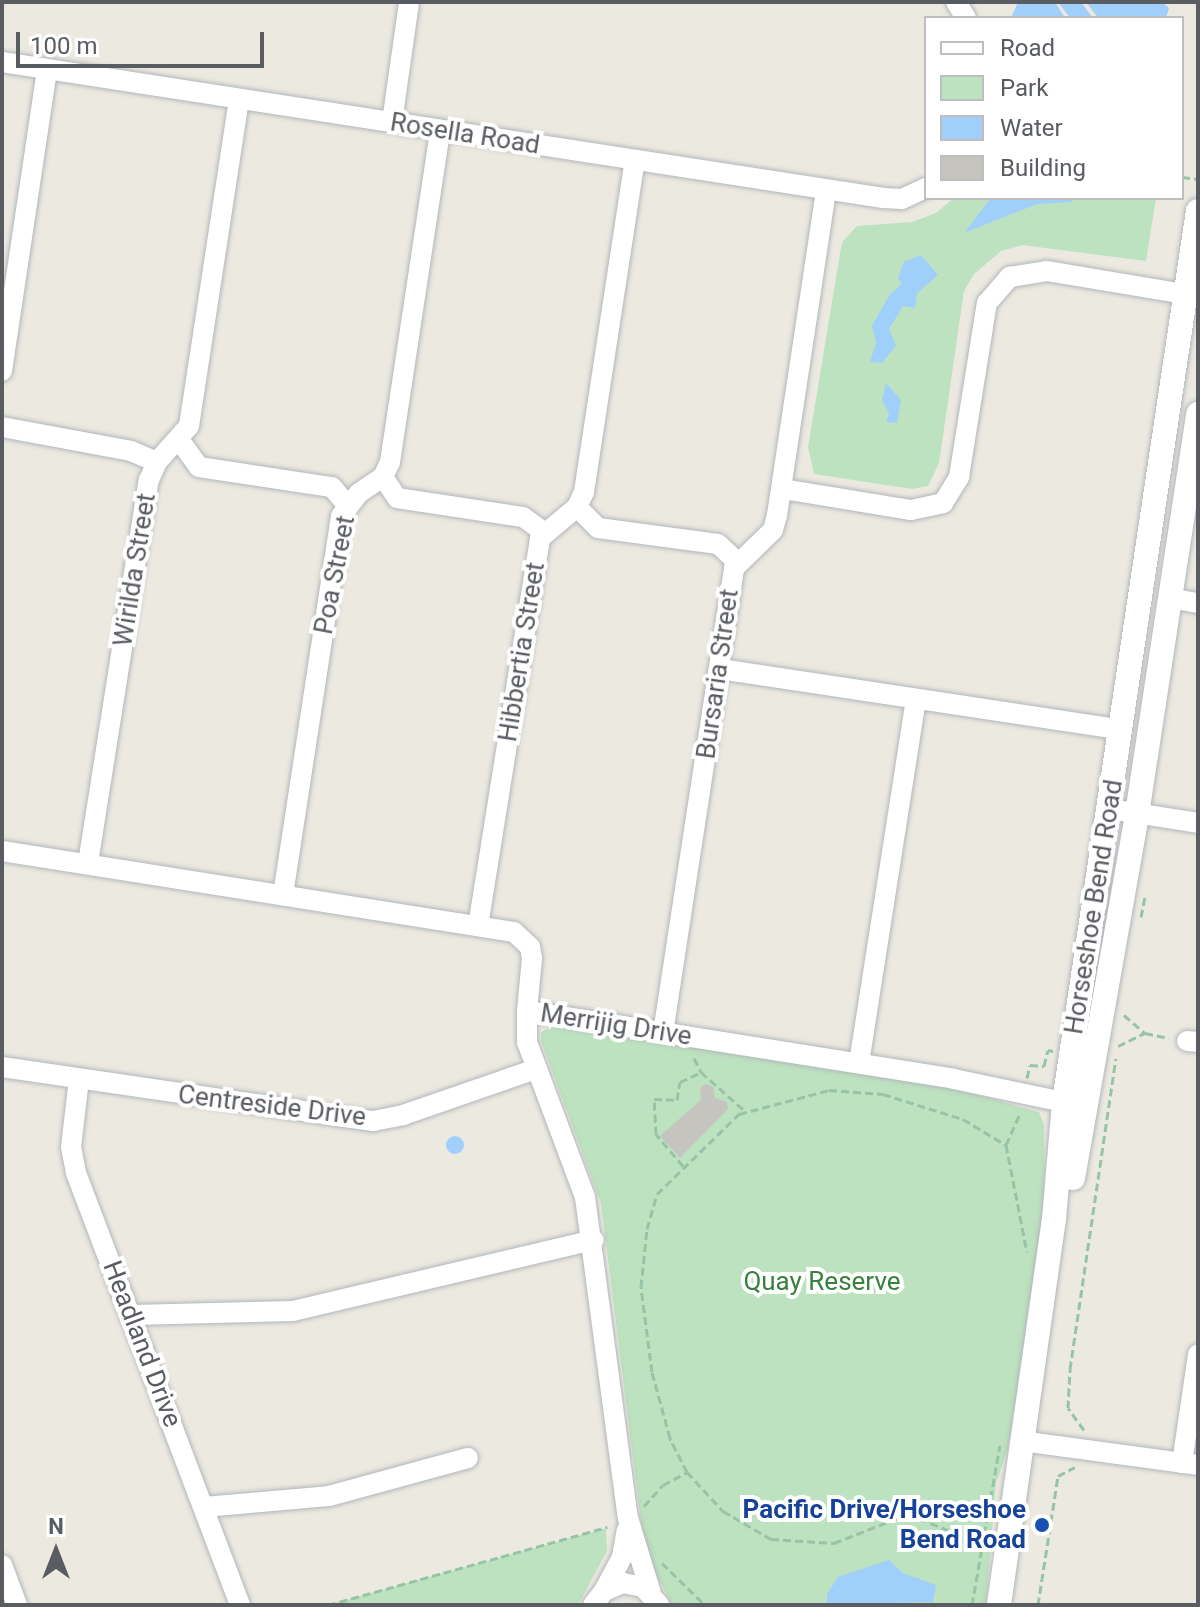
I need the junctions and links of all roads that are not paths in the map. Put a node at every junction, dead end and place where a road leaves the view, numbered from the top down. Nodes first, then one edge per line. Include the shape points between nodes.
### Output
1 (409, 2) edge
2 (2, 62) edge
3 (47, 69) junction
4 (239, 100) junction
5 (392, 122) junction
6 (440, 130) junction
7 (635, 160) junction
8 (924, 189) edge
9 (826, 190) junction
10 (1198, 211) edge
11 (1185, 294) junction
12 (1189, 331) edge
13 (2, 371) edge
14 (1198, 414) edge
15 (2, 427) edge
16 (180, 441) junction
17 (157, 462) junction
18 (383, 477) junction
19 (783, 489) junction
20 (347, 505) junction
21 (577, 507) junction
22 (544, 532) junction
23 (737, 562) junction
24 (1169, 598) junction
25 (1198, 603) edge
26 (720, 669) junction
27 (916, 700) junction
28 (1121, 730) junction
29 (1109, 809) junction
30 (1137, 814) junction
31 (1198, 823) edge
32 (2, 851) edge
33 (88, 863) junction
34 (283, 895) junction
35 (478, 926) junction
36 (527, 1011) junction
37 (663, 1033) junction
38 (859, 1063) junction
39 (2, 1067) edge
40 (536, 1069) junction
41 (79, 1079) junction
42 (1075, 1104) junction
43 (594, 1240) junction
44 (132, 1315) junction
45 (1198, 1354) edge
46 (1019, 1441) junction
47 (468, 1458) dead end
48 (1190, 1464) edge
49 (204, 1507) junction
50 (634, 1516) junction
51 (2, 1565) edge
52 (599, 1598) edge
53 (655, 1599) edge
54 (17, 1605) edge
55 (240, 1605) edge
56 (999, 1605) edge
57 (1010, 1605) edge

1 - 5 street
2 - 3 street, Rosella Road
3 - 4 street, Rosella Road
3 - 13 street
4 - 5 street, Rosella Road
4 - 16 street, Wirilda Street via 189,426
5 - 6 street, Rosella Road
6 - 7 street, Rosella Road
6 - 18 street via 390,462
7 - 9 street, Rosella Road
7 - 21 street
8 - 9 street, Rosella Road via 902,199
9 - 19 street, Bursaria Street
10 - 11 street, Horseshoe Bend Road
11 - 12 street, Horseshoe Bend Road
11 - 19 street via 1047,271 1010,277 987,303 959,477 943,503 911,510
12 - 28 street, Horseshoe Bend Road
14 - 24 street, Horseshoe Bend Road
15 - 17 street via 131,451
16 - 17 street, Wirilda Street
16 - 20 street via 199,467 332,487
17 - 33 street, Wirilda Street via 149,480
18 - 20 street, Poa Street
18 - 22 street via 397,498 523,517
19 - 23 street, Bursaria Street via 773,530
20 - 34 street, Poa Street
21 - 22 street, Hibbertia Street
21 - 23 street via 598,528 718,544
22 - 35 street, Hibbertia Street
23 - 26 street, Bursaria Street
24 - 25 street
24 - 30 street, Horseshoe Bend Road
26 - 27 street
26 - 37 street, Bursaria Street
27 - 28 street
27 - 38 street
28 - 29 street, Horseshoe Bend Road
29 - 30 street
29 - 42 street, Horseshoe Bend Road
30 - 31 street
30 - 42 street, Horseshoe Bend Road
32 - 33 street, Merrijig Drive
33 - 34 street, Merrijig Drive
34 - 35 street, Merrijig Drive
35 - 36 street, Merrijig Drive via 514,932 530,947
36 - 37 street, Merrijig Drive
36 - 40 street via 526,1034
37 - 38 street, Merrijig Drive
38 - 42 street, Merrijig Drive
39 - 41 street, Centreside Drive
40 - 41 street, Centreside Drive via 373,1121
40 - 43 street via 585,1197
41 - 44 street, Headland Drive via 72,1159
42 - 46 street, Horseshoe Bend Road
43 - 44 street via 293,1311
43 - 50 street
44 - 49 street, Headland Drive
45 - 48 street
46 - 48 street
46 - 56 street, Horseshoe Bend Road
46 - 57 street, Horseshoe Bend Road
47 - 49 street via 329,1496
49 - 55 street, Headland Drive
50 - 52 street via 622,1557
50 - 53 street
51 - 54 street
52 - 53 street via 633,1583

